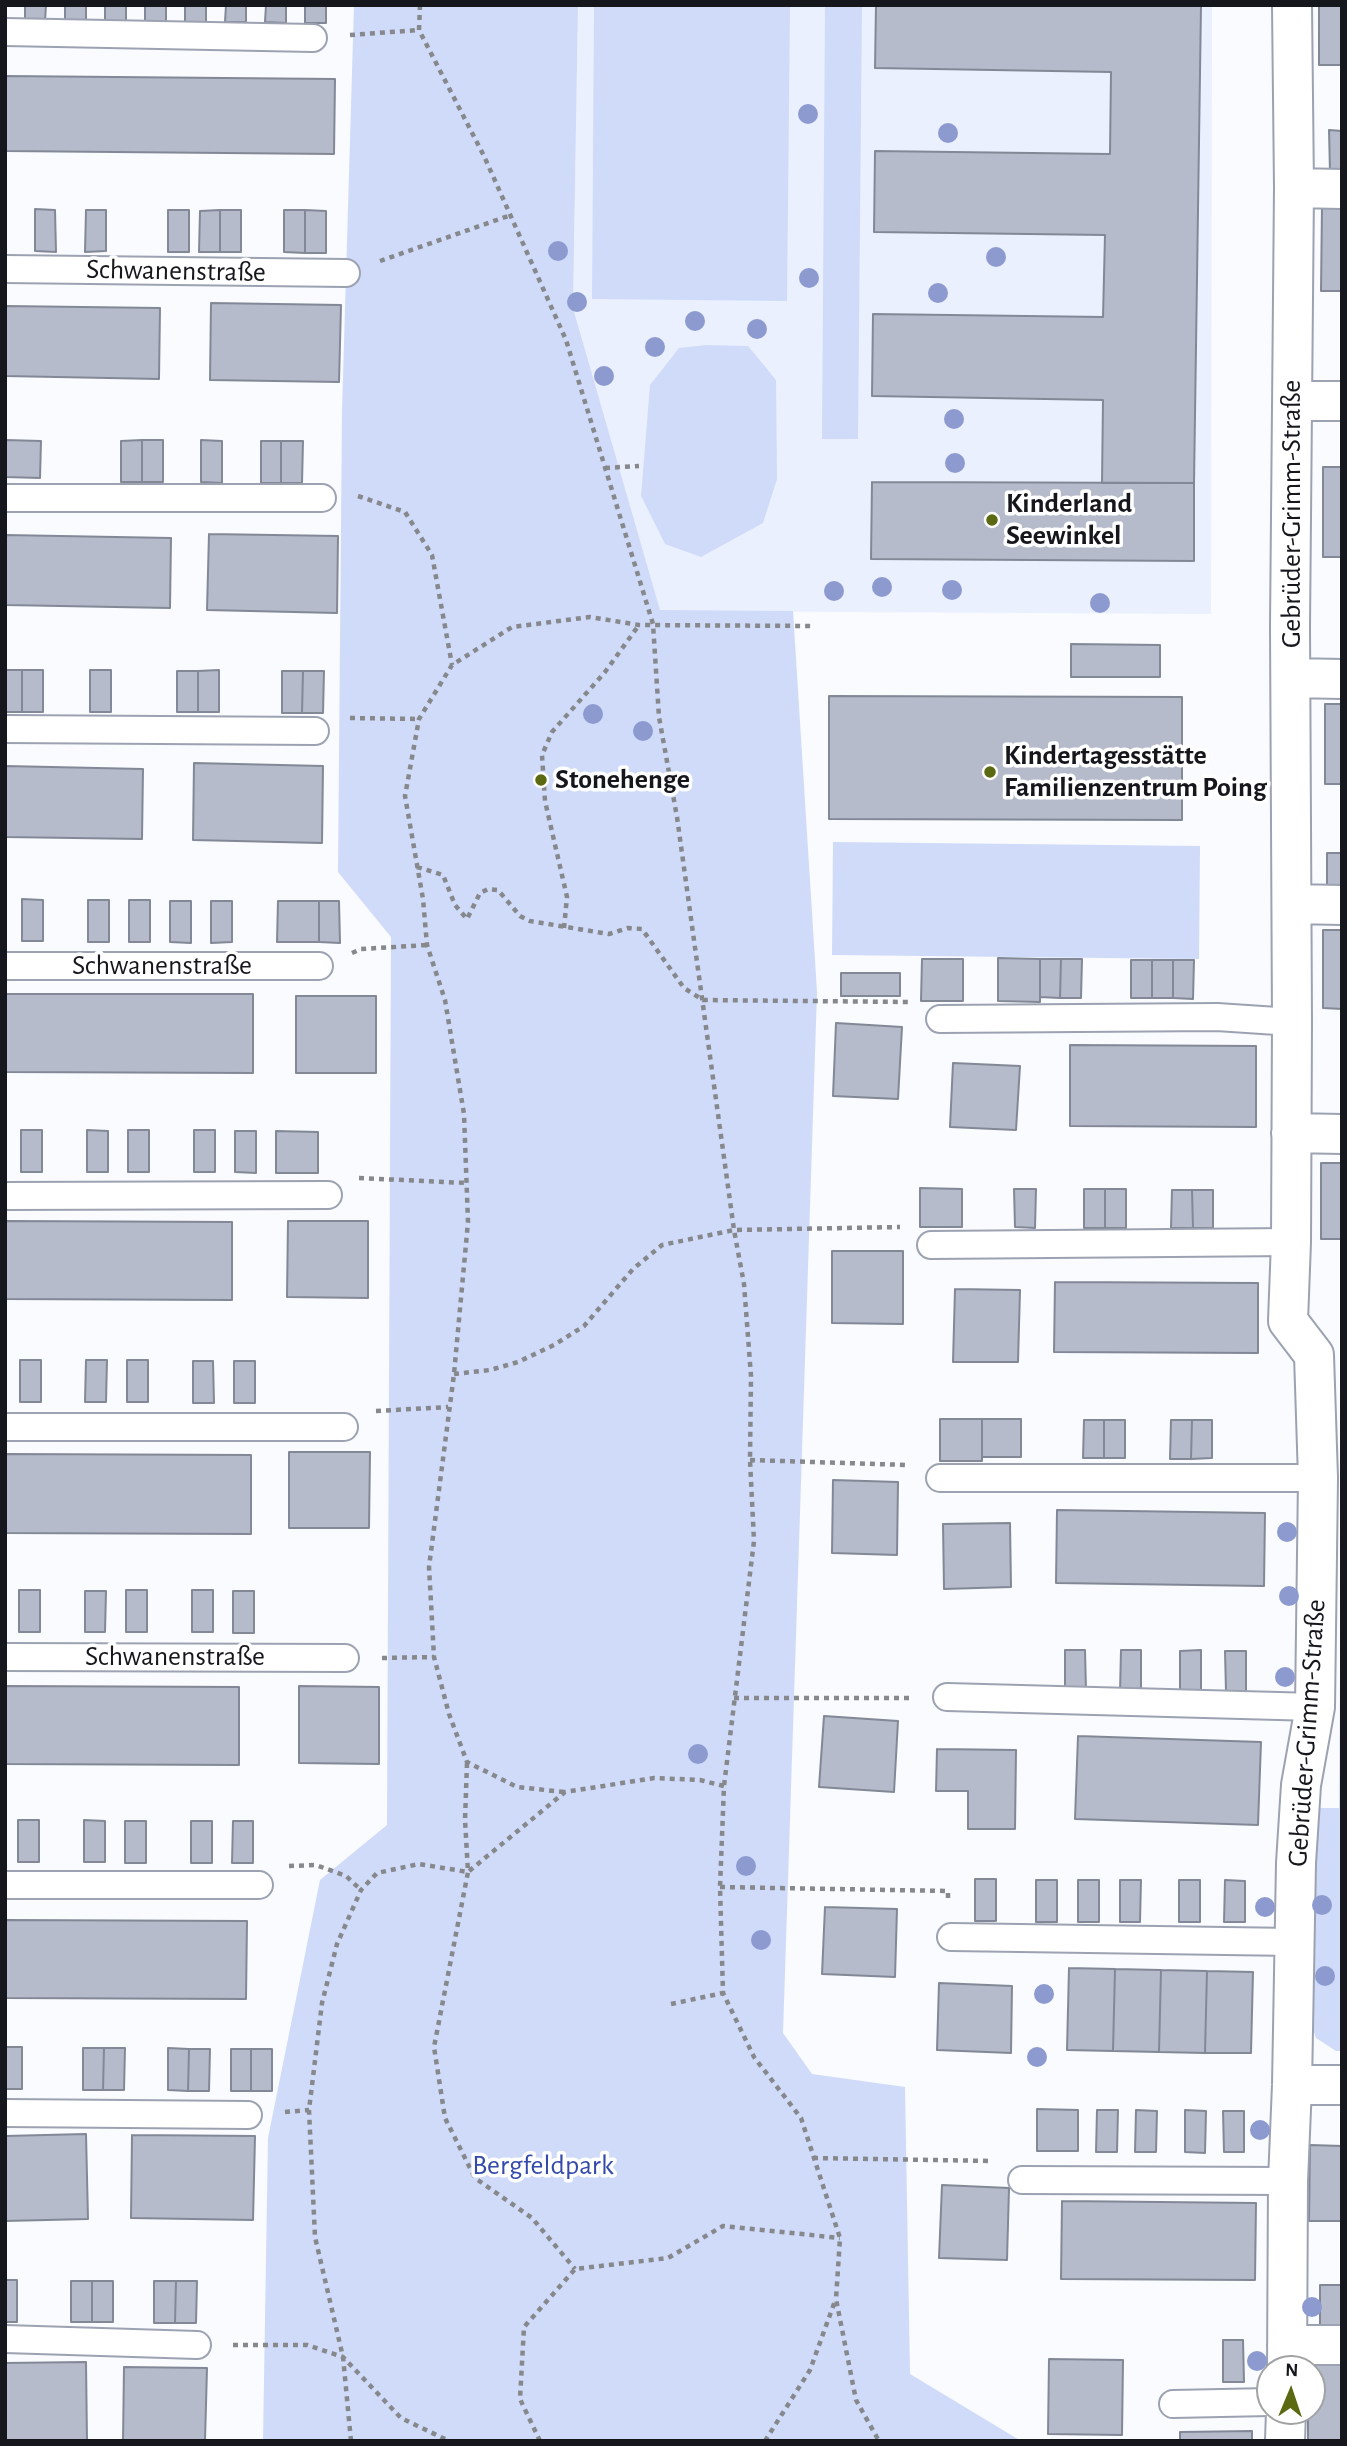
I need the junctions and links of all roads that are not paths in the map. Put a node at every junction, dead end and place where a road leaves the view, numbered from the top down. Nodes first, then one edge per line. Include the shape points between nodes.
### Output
1 (1292, 5) edge
2 (5, 32) edge
3 (313, 38) road end
4 (1294, 188) junction
5 (1342, 189) edge
6 (5, 269) edge
7 (346, 273) road end
8 (1293, 401) junction
9 (1342, 401) edge
10 (5, 498) edge
11 (322, 498) road end
12 (1292, 678) junction
13 (1342, 679) edge
14 (5, 729) edge
15 (315, 731) road end
16 (1292, 904) junction
17 (1342, 905) edge
18 (5, 966) edge
19 (319, 967) road end
20 (940, 1019) road end
21 (1292, 1022) junction
22 (1291, 1133) junction
23 (1342, 1134) edge
24 (328, 1195) road end
25 (5, 1196) edge
26 (1291, 1242) junction
27 (931, 1245) road end
28 (1328, 1355) edge
29 (5, 1427) edge
30 (345, 1427) road end
31 (940, 1478) road end
32 (1318, 1478) junction
33 (5, 1657) edge
34 (345, 1658) road end
35 (947, 1698) road end
36 (1315, 1707) junction
37 (5, 1885) edge
38 (259, 1885) road end
39 (951, 1937) road end
40 (1294, 1942) junction
41 (1292, 2085) junction
42 (1342, 2085) edge
43 (5, 2113) edge
44 (248, 2115) dead end
45 (1022, 2180) road end
46 (1288, 2181) junction
47 (5, 2339) edge
48 (197, 2345) road end
49 (1342, 2345) edge
50 (1287, 2355) edge
51 (1296, 2355) edge
52 (1256, 2402) edge
53 (1173, 2404) dead end

1 - 4 street, Gebrüder-Grimm-Straße
2 - 3 lane
4 - 5 street
4 - 8 street, Gebrüder-Grimm-Straße
6 - 7 lane, Schwanenstraße
8 - 9 street
8 - 12 street, Gebrüder-Grimm-Straße
10 - 11 lane
12 - 13 street
12 - 16 street, Gebrüder-Grimm-Straße
14 - 15 lane
16 - 17 street
16 - 21 street, Gebrüder-Grimm-Straße
18 - 19 lane, Schwanenstraße
20 - 21 lane via 1217,1017
21 - 22 street, Gebrüder-Grimm-Straße
22 - 23 street
22 - 26 street, Gebrüder-Grimm-Straße
24 - 25 lane
26 - 27 lane
26 - 28 street, Gebrüder-Grimm-Straße via 1288,1321
28 - 32 street, Gebrüder-Grimm-Straße
29 - 30 lane
31 - 32 lane
32 - 36 street, Gebrüder-Grimm-Straße
33 - 34 lane, Schwanenstraße
35 - 36 lane
36 - 40 street, Gebrüder-Grimm-Straße via 1301,1785
37 - 38 lane
39 - 40 lane
40 - 41 street, Gebrüder-Grimm-Straße
41 - 42 street
41 - 46 street, Gebrüder-Grimm-Straße
43 - 44 lane
45 - 46 lane
46 - 50 street, Gebrüder-Grimm-Straße
47 - 48 lane
49 - 51 street
52 - 53 lane

